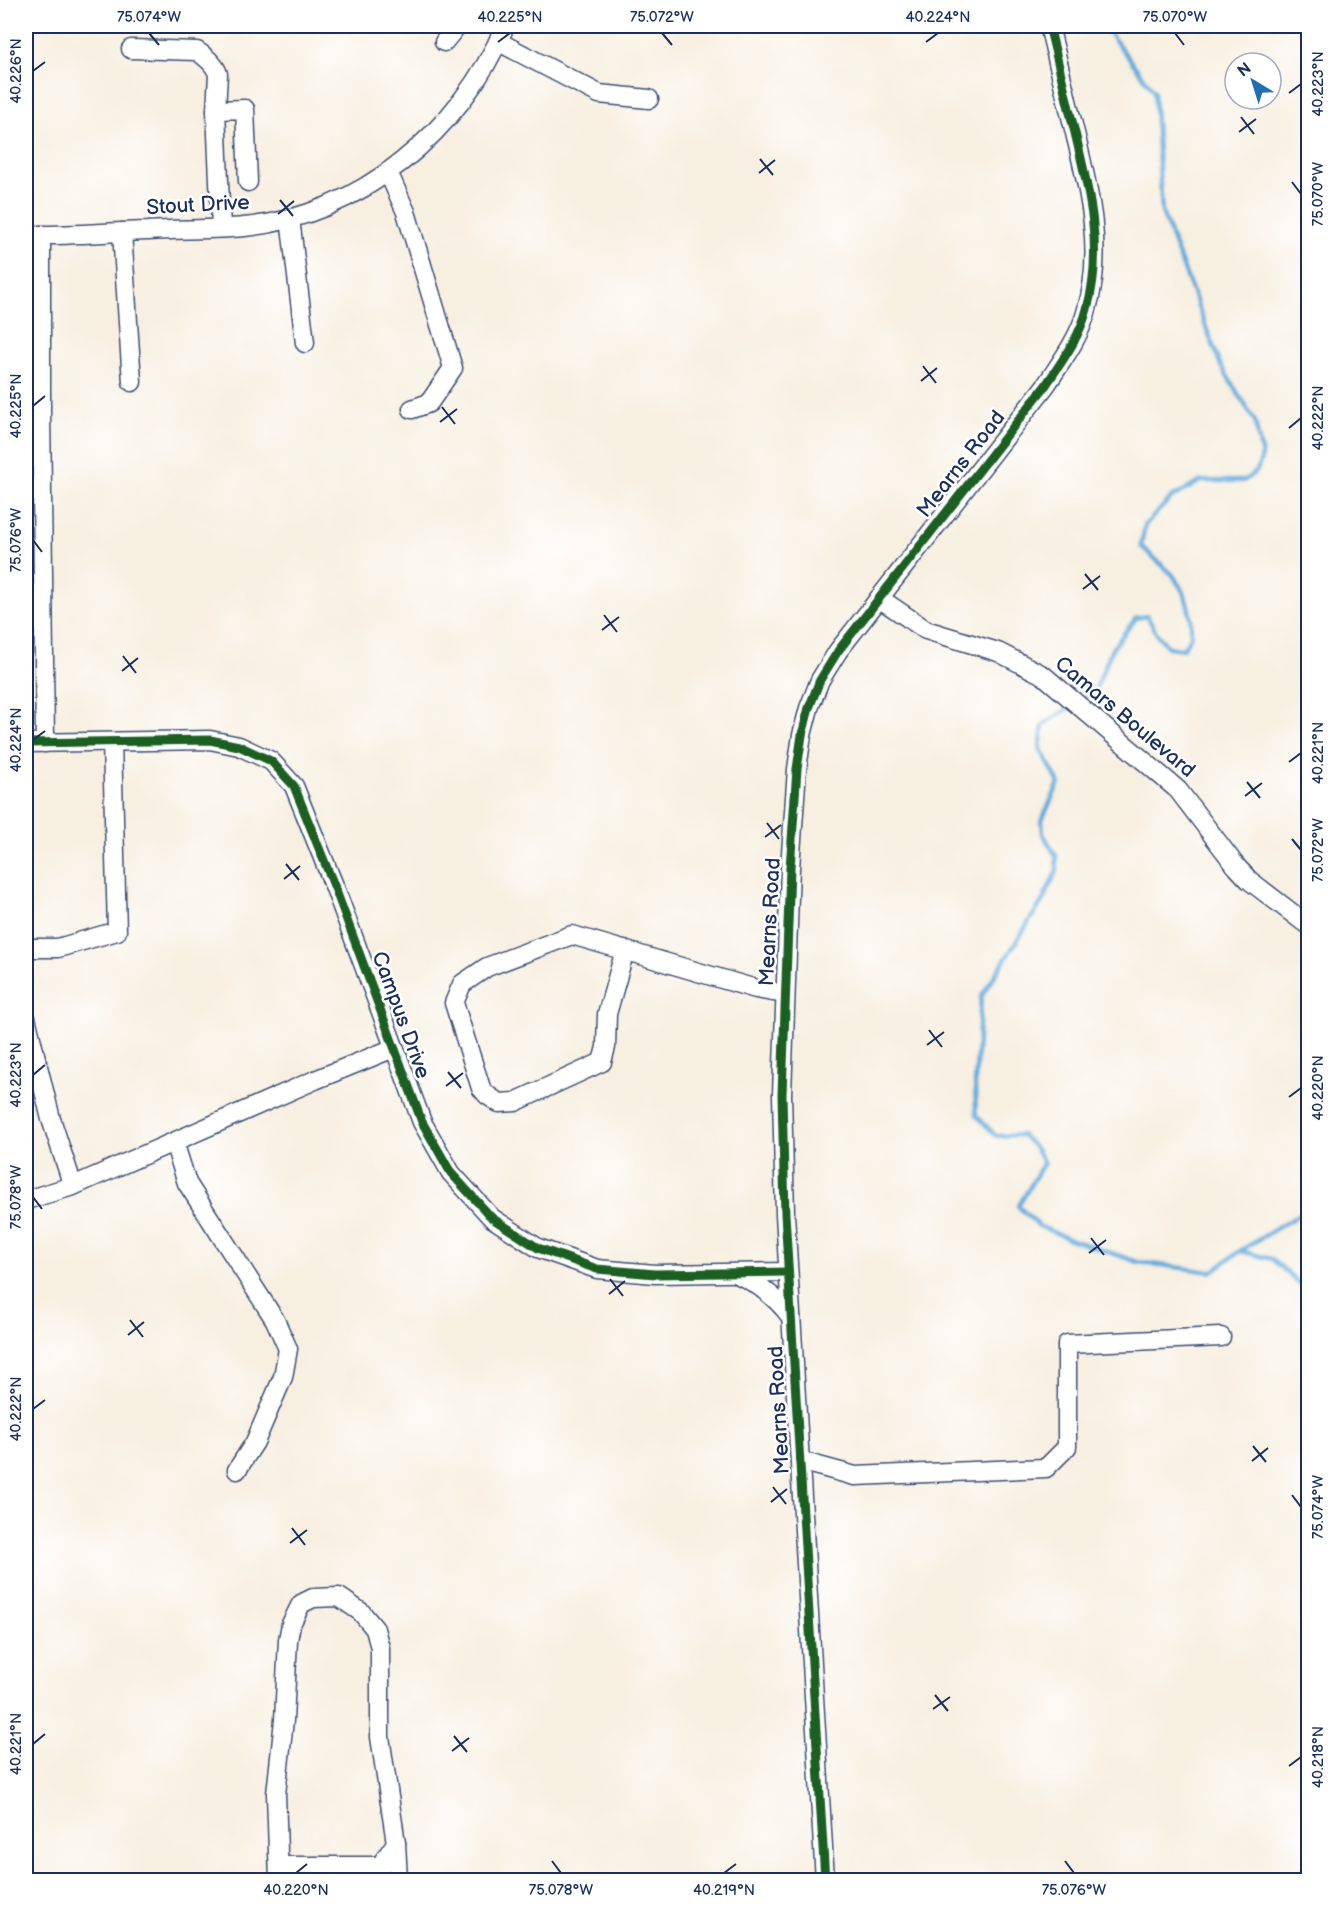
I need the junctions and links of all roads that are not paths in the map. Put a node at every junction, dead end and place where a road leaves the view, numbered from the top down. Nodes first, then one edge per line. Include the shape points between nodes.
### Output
1 (457, 26) edge
2 (1049, 26) edge
3 (502, 34) edge
4 (444, 42) dead end
5 (131, 49) dead end
6 (649, 99) dead end
7 (216, 110) junction
8 (388, 172) junction
9 (248, 182) dead end
10 (290, 218) junction
11 (221, 228) junction
12 (122, 232) junction
13 (33, 235) edge
14 (305, 343) dead end
15 (132, 382) dead end
16 (412, 409) dead end
17 (879, 598) junction
18 (112, 742) junction
19 (26, 743) edge
20 (45, 743) junction
21 (1307, 922) edge
22 (26, 948) edge
23 (625, 950) junction
24 (785, 994) junction
25 (26, 1018) edge
26 (394, 1048) junction
27 (174, 1142) junction
28 (73, 1186) junction
29 (26, 1200) edge
30 (788, 1272) junction
31 (732, 1273) junction
32 (791, 1317) junction
33 (1221, 1337) dead end
34 (800, 1461) junction
35 (237, 1470) dead end
36 (396, 1843) junction
37 (279, 1874) edge
38 (398, 1881) edge
39 (825, 1881) edge

1 - 4 street
2 - 17 street, Mearns Road via 1092,210 1095,243 1087,310 1075,340 1046,386
3 - 6 street via 599,94
3 - 8 street, Stout Drive via 476,82 444,123
5 - 7 street via 197,51 205,56 218,74
7 - 9 street via 245,109
7 - 11 street
8 - 10 street, Stout Drive via 340,200
8 - 16 street via 406,212 453,368 429,403
10 - 11 street, Stout Drive
10 - 14 street
11 - 12 street, Stout Drive
12 - 13 street, Stout Drive
12 - 15 street
13 - 20 street via 41,410
17 - 21 street, Camars Boulevard via 926,630 998,652 1043,675 1178,790 1249,880
17 - 24 street, Mearns Road via 820,680 802,735 790,868
18 - 20 street, Campus Drive
18 - 22 street via 117,931 58,948
18 - 26 street, Campus Drive via 210,740 239,746 271,761 294,786
19 - 20 street, Campus Drive
23 - 23 street via 572,935 486,967 462,984 454,1003 481,1088 487,1095 499,1103 514,1101 602,1062 607,1014
23 - 24 street
24 - 30 street, Mearns Road via 782,1095
25 - 28 street via 51,1119
26 - 27 street, Campus Drive
26 - 31 street, Campus Drive via 422,1122 451,1173 492,1218 538,1248 597,1269 656,1274
27 - 28 street, Campus Drive
27 - 35 street via 187,1183 269,1311 288,1348 283,1377 255,1442
28 - 29 street, Campus Drive
30 - 31 street, Campus Drive
30 - 32 street, Mearns Road
31 - 32 street via 770,1293
32 - 34 street, Mearns Road
33 - 34 street via 1067,1344 1067,1447 1046,1468 855,1476
34 - 39 street, Mearns Road
36 - 37 street via 380,1866
36 - 37 street via 380,1737 380,1648 375,1629 361,1612 339,1597 313,1598 301,1604 288,1640 276,1794
36 - 38 street

